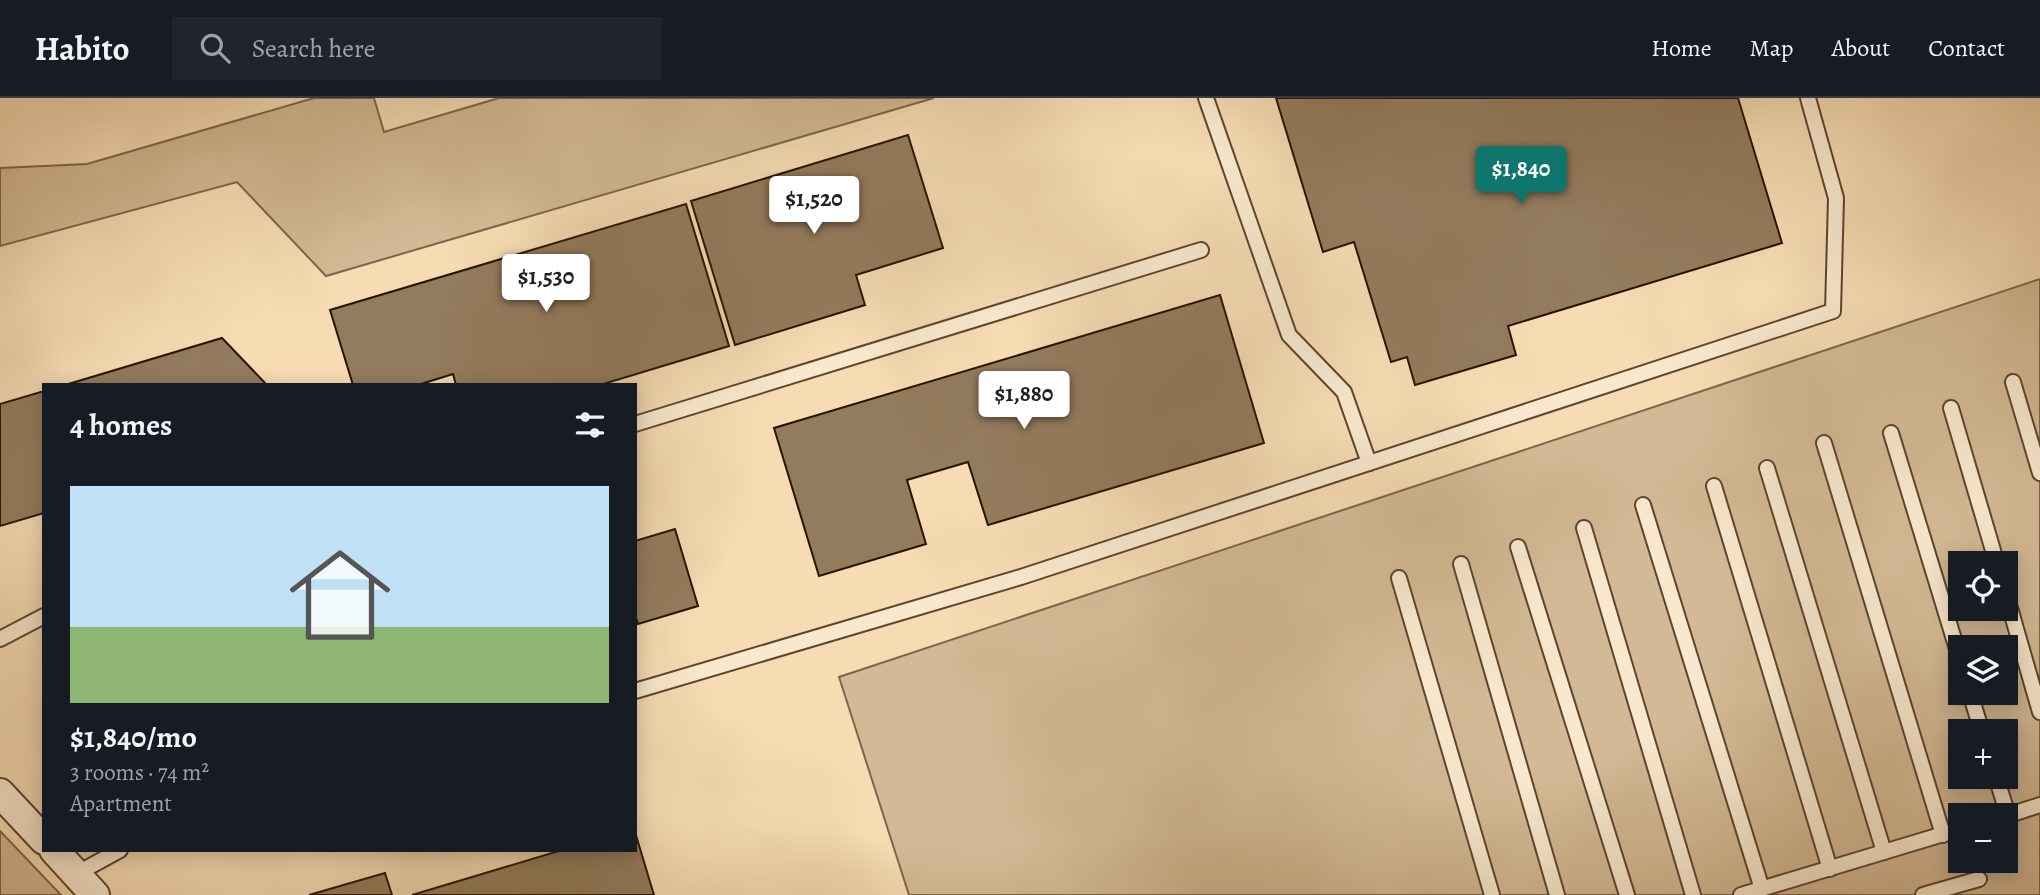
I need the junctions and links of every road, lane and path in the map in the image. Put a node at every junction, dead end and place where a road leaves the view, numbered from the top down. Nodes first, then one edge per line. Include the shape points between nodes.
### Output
1 (1206, 98) edge
2 (1808, 98) edge
3 (1200, 250) dead end
4 (2013, 382) dead end
5 (1951, 408) dead end
6 (637, 423) edge
7 (1891, 433) dead end
8 (1824, 443) dead end
9 (1369, 463) junction
10 (1767, 468) dead end
11 (2040, 473) edge
12 (1714, 486) dead end
13 (1643, 505) dead end
14 (1584, 528) dead end
15 (1518, 547) dead end
16 (1993, 551) edge
17 (1461, 564) dead end
18 (1399, 578) dead end
19 (42, 617) edge
20 (2014, 621) edge
21 (1953, 635) edge
22 (0, 639) edge
23 (637, 690) edge
24 (2040, 712) edge
25 (0, 793) edge
26 (2040, 805) edge
27 (2018, 812) edge
28 (1948, 833) edge
29 (1942, 835) junction
30 (42, 838) edge
31 (56, 852) edge
32 (116, 852) edge
33 (1884, 852) junction
34 (1829, 869) junction
35 (76, 874) junction
36 (1979, 879) dead end
37 (1787, 888) edge
38 (1762, 889) junction
39 (95, 895) edge
40 (1492, 895) edge
41 (1557, 895) edge
42 (1627, 895) edge
43 (1693, 895) edge
44 (1741, 895) edge
45 (1923, 895) edge

1 - 9 lane via 1289,335 1344,392
2 - 9 lane via 1836,198 1833,311
3 - 6 lane
4 - 11 lane
5 - 16 lane
7 - 21 lane
8 - 29 lane
9 - 23 lane via 1021,577
10 - 33 lane
12 - 34 lane
13 - 38 lane
14 - 43 lane
15 - 42 lane
17 - 41 lane
18 - 40 lane
19 - 22 lane
20 - 24 lane
25 - 30 street
26 - 27 lane
28 - 29 lane
29 - 33 lane
31 - 35 street
32 - 35 lane
33 - 34 lane
34 - 37 lane
35 - 39 street
36 - 45 lane
37 - 38 lane
38 - 44 lane

